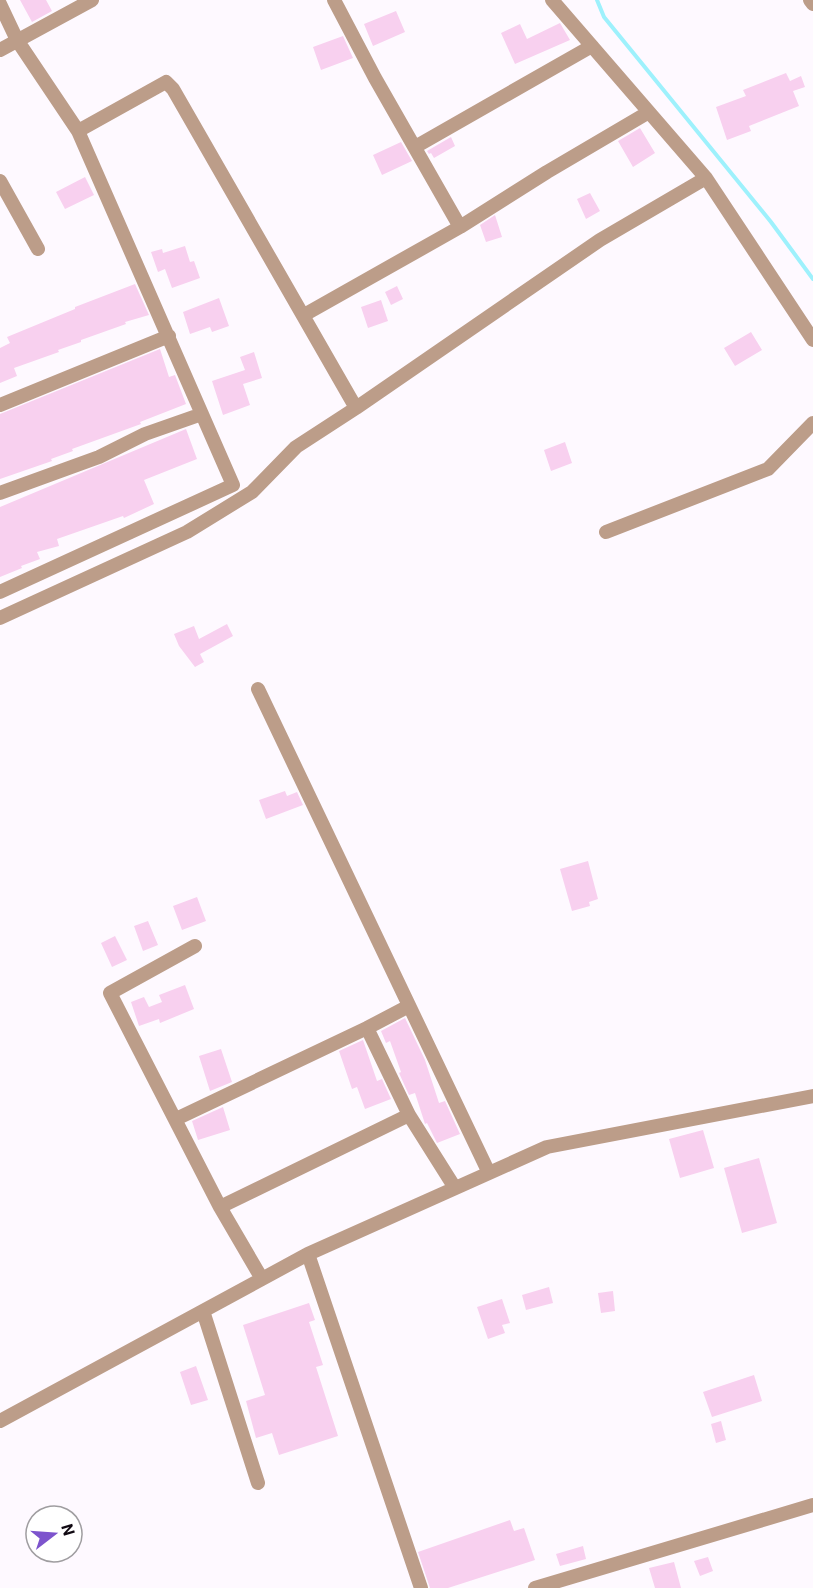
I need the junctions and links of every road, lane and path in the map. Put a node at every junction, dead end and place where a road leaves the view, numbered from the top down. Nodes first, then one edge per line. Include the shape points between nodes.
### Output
1 (92, 0) edge
2 (334, 0) edge
3 (552, 0) edge
4 (810, 0) edge
5 (0, 4) edge
6 (813, 4) edge
7 (17, 40) junction
8 (592, 46) junction
9 (0, 50) edge
10 (649, 112) junction
11 (78, 131) junction
12 (415, 147) junction
13 (706, 178) junction
14 (0, 181) edge
15 (460, 227) junction
16 (38, 249) dead end
17 (304, 315) junction
18 (169, 336) junction
19 (813, 339) edge
20 (0, 405) edge
21 (356, 408) junction
22 (202, 414) junction
23 (813, 423) edge
24 (0, 494) edge
25 (606, 532) dead end
26 (0, 592) edge
27 (0, 618) edge
28 (258, 688) dead end
29 (195, 946) dead end
30 (409, 1006) junction
31 (367, 1028) junction
32 (813, 1096) edge
33 (408, 1115) junction
34 (176, 1119) junction
35 (489, 1173) junction
36 (455, 1188) junction
37 (220, 1207) junction
38 (308, 1254) junction
39 (262, 1279) junction
40 (203, 1311) junction
41 (0, 1421) edge
42 (258, 1483) dead end
43 (813, 1505) edge
44 (421, 1588) edge
45 (535, 1588) edge

1 - 7 street
2 - 12 street
3 - 8 street
4 - 6 street
5 - 7 street
7 - 9 street
7 - 11 street
8 - 10 street
8 - 12 street
10 - 13 street
10 - 15 street
11 - 17 street via 166,82
11 - 18 street
12 - 15 street
13 - 19 street
13 - 21 street via 600,240
14 - 16 street
15 - 17 street
17 - 21 street
18 - 20 street
18 - 22 street
21 - 27 street via 296,447 252,492 187,532
22 - 24 street
22 - 26 street via 233,485
23 - 25 street via 768,469
28 - 30 street
29 - 34 street via 110,993
30 - 31 street
30 - 35 street
31 - 33 street
31 - 34 street
32 - 35 street via 547,1148
33 - 36 street
33 - 37 street
34 - 37 street
35 - 36 street
36 - 38 street
37 - 39 street
38 - 39 street
38 - 44 street
39 - 40 street
40 - 41 street
40 - 42 street
43 - 45 street

